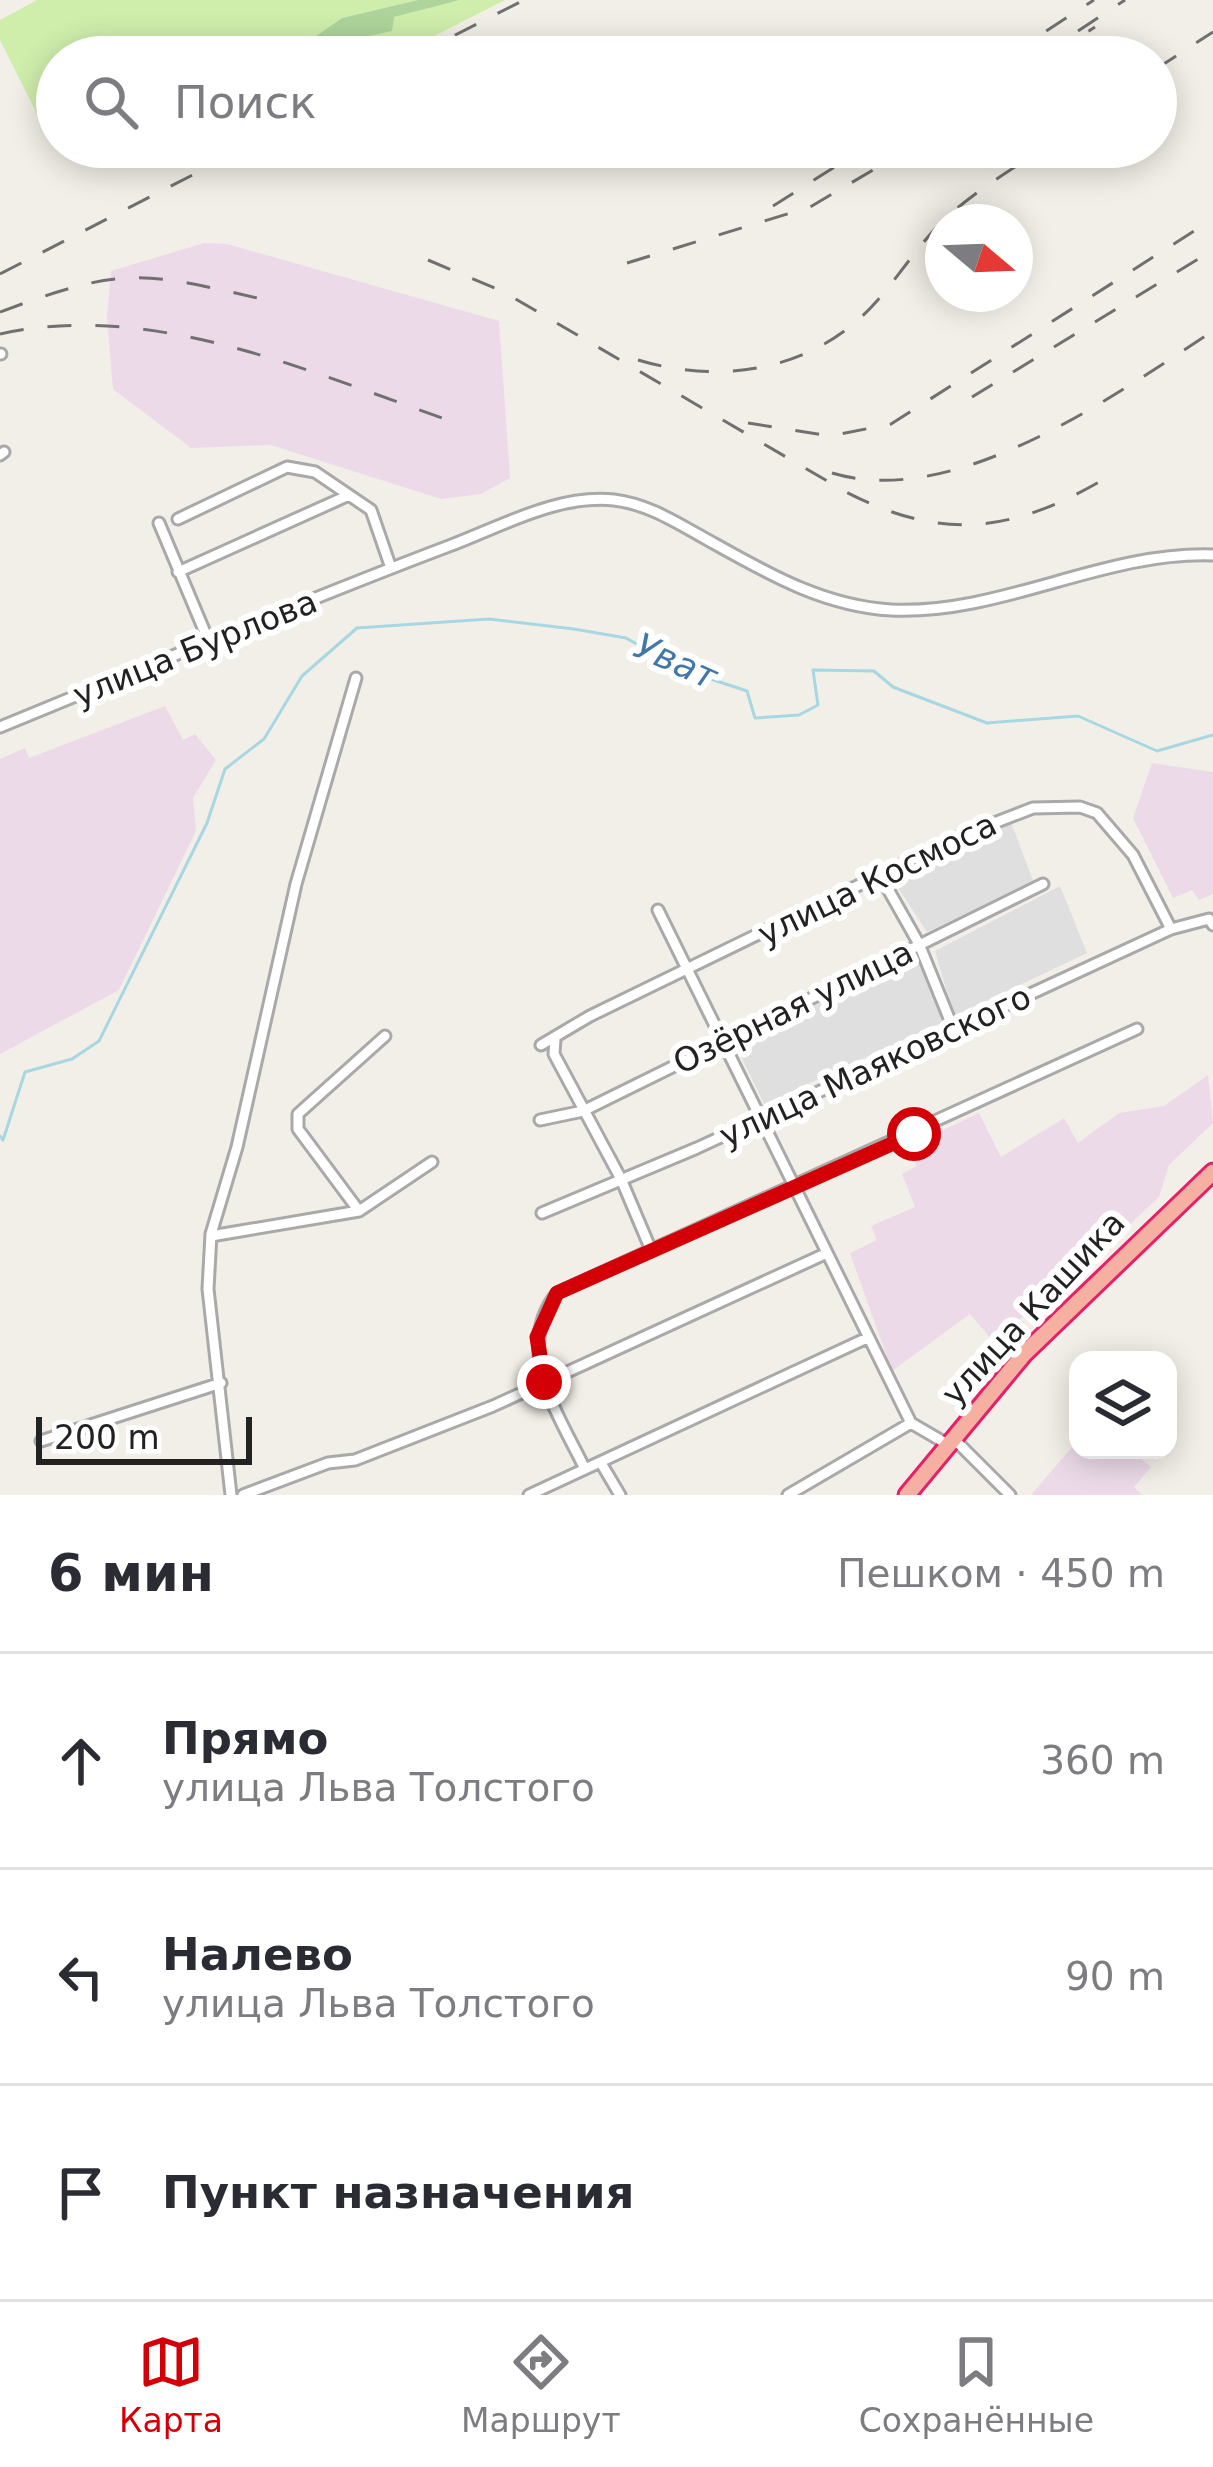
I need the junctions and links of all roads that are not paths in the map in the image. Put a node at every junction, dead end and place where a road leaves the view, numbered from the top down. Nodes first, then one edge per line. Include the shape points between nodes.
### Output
1 (350, 495) junction
2 (178, 519) dead end
3 (159, 523) dead end
4 (1213, 555) edge
5 (391, 568) junction
6 (178, 572) junction
7 (209, 642) junction
8 (356, 678) dead end
9 (0, 727) edge
10 (880, 875) junction
11 (1043, 884) dead end
12 (658, 910) dead end
13 (1211, 922) edge
14 (1171, 929) junction
15 (919, 944) junction
16 (690, 970) junction
17 (953, 1028) junction
18 (1137, 1029) dead end
19 (385, 1036) dead end
20 (555, 1039) junction
21 (727, 1040) junction
22 (541, 1045) dead end
23 (583, 1111) junction
24 (763, 1115) junction
25 (540, 1120) dead end
26 (432, 1162) dead end
27 (1213, 1172) edge
28 (621, 1179) junction
29 (796, 1185) junction
30 (359, 1211) junction
31 (542, 1213) dead end
32 (211, 1236) junction
33 (651, 1250) junction
34 (827, 1253) junction
35 (867, 1338) junction
36 (544, 1382) junction
37 (221, 1383) junction
38 (911, 1423) junction
39 (41, 1441) dead end
40 (950, 1441) junction
41 (601, 1462) junction
42 (584, 1467) junction
43 (231, 1495) edge
44 (243, 1495) edge
45 (529, 1495) edge
46 (620, 1495) edge
47 (788, 1495) edge
48 (907, 1495) edge
49 (1010, 1495) edge

1 - 2 street via 314,472 286,467
1 - 5 street via 370,510
1 - 6 street
3 - 6 street
4 - 5 street, улица Бурлова via 1176,553 1021,592 890,610 819,597 646,507 591,499
5 - 7 street, улица Бурлова
6 - 7 street
7 - 9 street, улица Бурлова
8 - 32 street via 296,884
10 - 14 street, улица Космоса via 1011,813 1080,807 1097,813 1132,855
10 - 15 street
10 - 16 street, улица Космоса
11 - 15 street, Озёрная улица
12 - 16 street
13 - 14 street, улица Маяковского
14 - 17 street, улица Маяковского
15 - 17 street
15 - 21 street, Озёрная улица
16 - 20 street, улица Космоса
16 - 21 street
17 - 24 street, улица Маяковского
18 - 29 street
19 - 30 street via 298,1114 298,1129
20 - 22 street, улица Космоса
20 - 23 street via 554,1054
21 - 23 street, Озёрная улица
21 - 24 street
23 - 25 street, Озёрная улица
23 - 28 street
24 - 28 street, улица Маяковского
24 - 29 street
26 - 30 street
27 - 40 highway, улица Кашика via 1068,1308
28 - 31 street, улица Маяковского
28 - 33 street
29 - 33 street
29 - 34 street
30 - 32 street
32 - 37 street via 208,1289
33 - 36 street via 557,1293 537,1337
34 - 35 street
34 - 36 street
35 - 38 street
35 - 41 street
36 - 42 street
36 - 44 street via 355,1460
37 - 39 street
37 - 43 street
38 - 40 street
38 - 47 street
40 - 48 highway, улица Кашика
40 - 49 street
41 - 42 street
41 - 46 street
42 - 45 street

